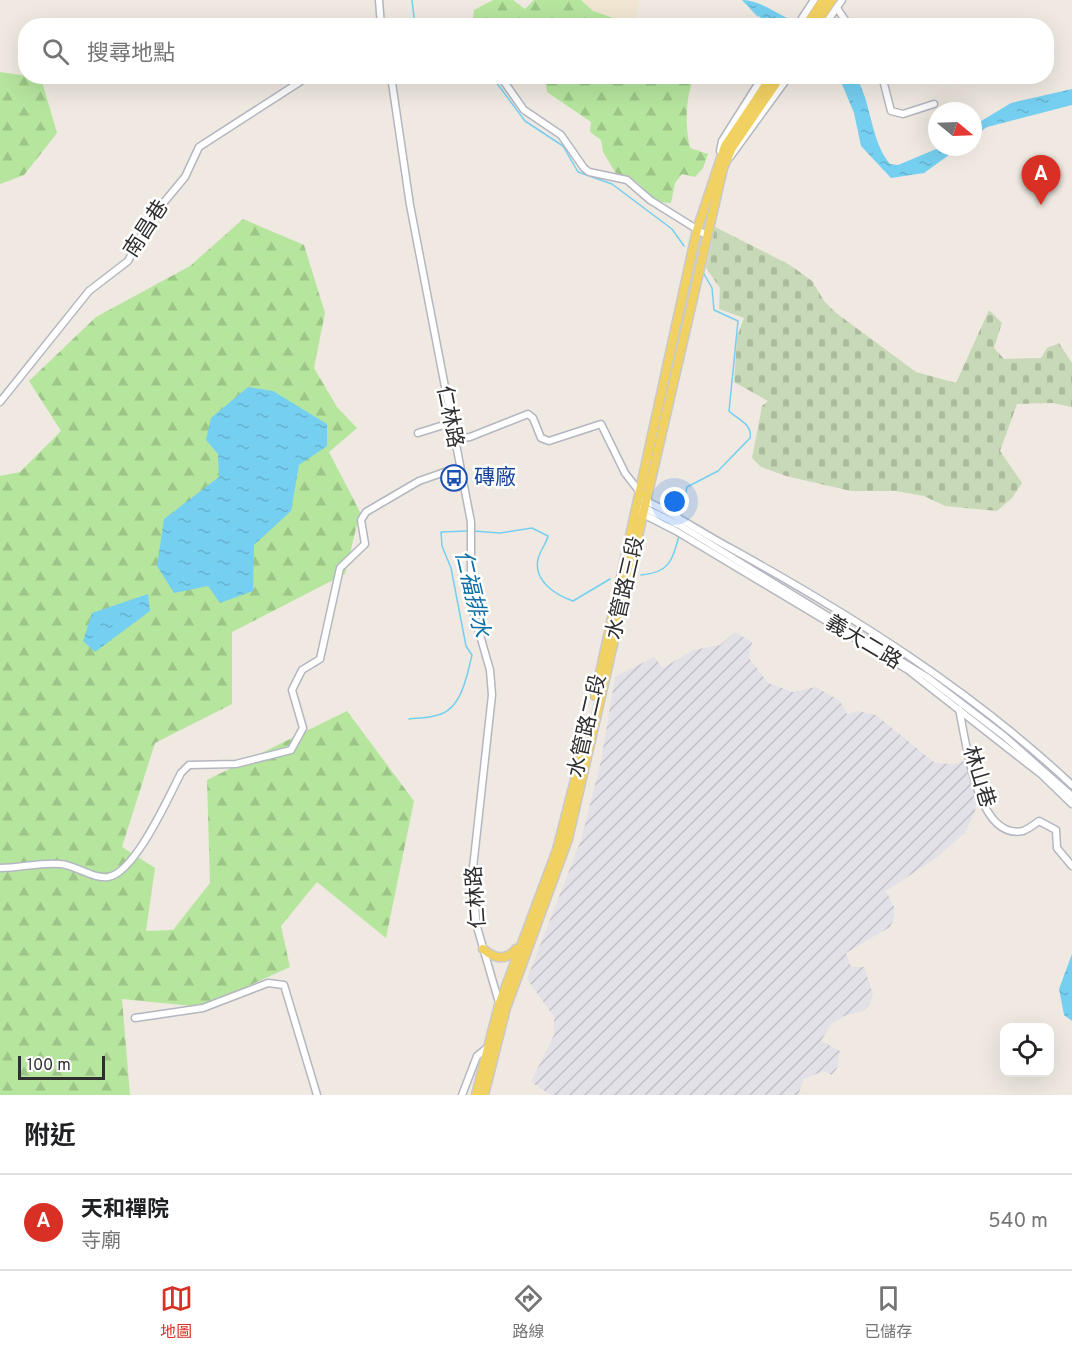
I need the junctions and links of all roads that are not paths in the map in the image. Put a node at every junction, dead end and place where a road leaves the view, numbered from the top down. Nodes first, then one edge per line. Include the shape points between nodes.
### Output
1 (379, 0) edge
2 (814, 0) edge
3 (823, 0) edge
4 (842, 0) edge
5 (834, 4) edge
6 (819, 12) junction
7 (380, 18) edge
8 (810, 18) edge
9 (813, 18) edge
10 (817, 18) edge
11 (821, 18) edge
12 (844, 18) edge
13 (297, 84) edge
14 (393, 84) edge
15 (506, 84) edge
16 (758, 84) edge
17 (767, 84) edge
18 (776, 84) edge
19 (783, 84) edge
20 (884, 84) edge
21 (928, 106) edge
22 (726, 161) junction
23 (716, 166) junction
24 (697, 230) junction
25 (706, 235) junction
26 (0, 402) edge
27 (450, 423) junction
28 (417, 433) dead end
29 (452, 439) junction
30 (459, 467) junction
31 (640, 504) junction
32 (965, 694) junction
33 (960, 705) junction
34 (1072, 784) edge
35 (1072, 796) edge
36 (1072, 804) edge
37 (1072, 866) edge
38 (0, 868) edge
39 (520, 944) junction
40 (483, 949) junction
41 (502, 1006) junction
42 (135, 1018) dead end
43 (489, 1047) junction
44 (317, 1095) edge
45 (462, 1095) edge
46 (476, 1095) edge
47 (484, 1095) edge

1 - 7 street
2 - 6 street
3 - 6 main road
4 - 5 street
5 - 6 main road
5 - 12 street
6 - 8 street
6 - 9 main road
6 - 10 main road
6 - 11 street
13 - 26 street, 南昌巷 via 199,147 185,177 150,219 128,261 89,291
14 - 27 street, 仁林路 via 410,205
15 - 24 street via 524,110 561,135 589,172 627,180 650,201
16 - 23 street, 水管路三段 via 722,141
17 - 23 main road, 水管路三段
18 - 22 main road, 水管路三段
19 - 22 street, 水管路三段
20 - 21 street via 891,111 903,114
22 - 25 main road, 水管路三段
23 - 24 main road, 水管路三段
24 - 25 street
24 - 31 main road, 水管路三段
25 - 31 main road, 水管路三段
27 - 28 street
27 - 29 street, 仁林路
29 - 30 street, 仁林路
29 - 31 street via 470,437 528,414 541,438 549,441 601,424
30 - 38 street via 419,481 366,512 362,520 365,544 340,568 320,659 302,670 292,690 303,728 291,750 236,764 189,765 137,852 115,874 99,876 56,863
30 - 40 street, 仁林路 via 471,522 471,604 490,670 492,695 472,877
31 - 32 street, 義大二路 via 790,582
31 - 33 street, 義大二路 via 676,531
31 - 39 main road, 水管路二段 via 569,809
31 - 41 main road, 水管路三段 via 568,839
32 - 33 street
32 - 34 street, 義大二路
33 - 35 street, 義大二路 via 1004,736
33 - 36 street, 義大二路
33 - 37 street, 林山巷 via 981,802 991,819 1012,830 1023,831 1039,821 1056,830 1057,848
39 - 40 main road via 509,956 499,958
39 - 41 main road
40 - 41 street, 仁林路
41 - 43 main road, 仁林路
41 - 47 main road
42 - 44 street via 203,1008 268,983 284,985
43 - 45 street via 477,1056
43 - 46 main road, 仁林路

